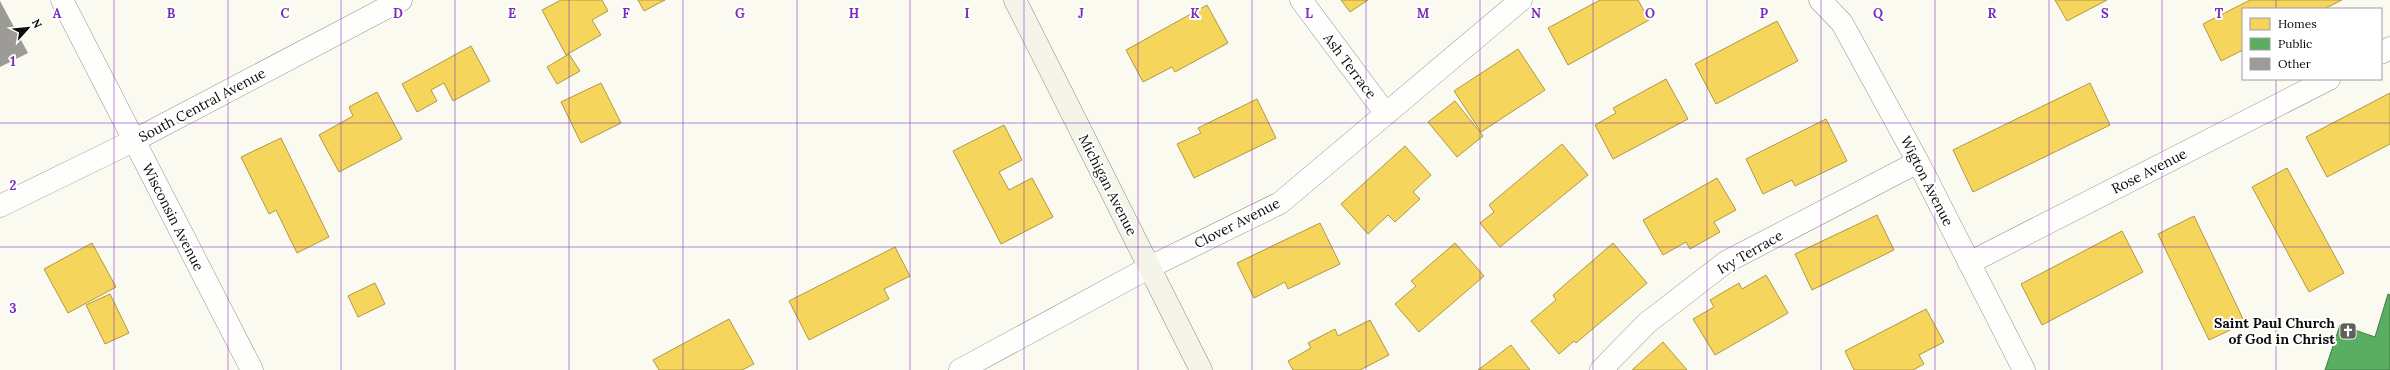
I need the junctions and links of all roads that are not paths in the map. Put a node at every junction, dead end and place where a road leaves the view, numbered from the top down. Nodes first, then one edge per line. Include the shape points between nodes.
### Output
1 (62, 0) edge
2 (401, 0) edge
3 (1015, 0) edge
4 (1301, 0) edge
5 (1521, 0) edge
6 (1820, 0) edge
7 (2327, 80) edge
8 (1386, 114) junction
9 (133, 140) junction
10 (1918, 162) junction
11 (0, 206) edge
12 (1969, 263) junction
13 (1150, 267) junction
14 (252, 370) edge
15 (960, 370) edge
16 (1201, 370) edge
17 (1601, 370) edge
18 (2024, 370) edge

1 - 9 street, Wisconsin Avenue
2 - 9 street, South Central Avenue
3 - 13 main road, Michigan Avenue
4 - 8 street, Ash Terrace
5 - 8 street, Clover Avenue
6 - 10 street, Wigton Avenue via 1842,23
7 - 12 street, Rose Avenue
8 - 13 street, Clover Avenue via 1280,203
9 - 11 street, South Central Avenue
9 - 14 street, Wisconsin Avenue
10 - 12 street, Wigton Avenue
10 - 17 street, Ivy Terrace via 1726,262 1647,323
12 - 18 street, Wigton Avenue
13 - 15 street, Clover Avenue
13 - 16 main road, Michigan Avenue

